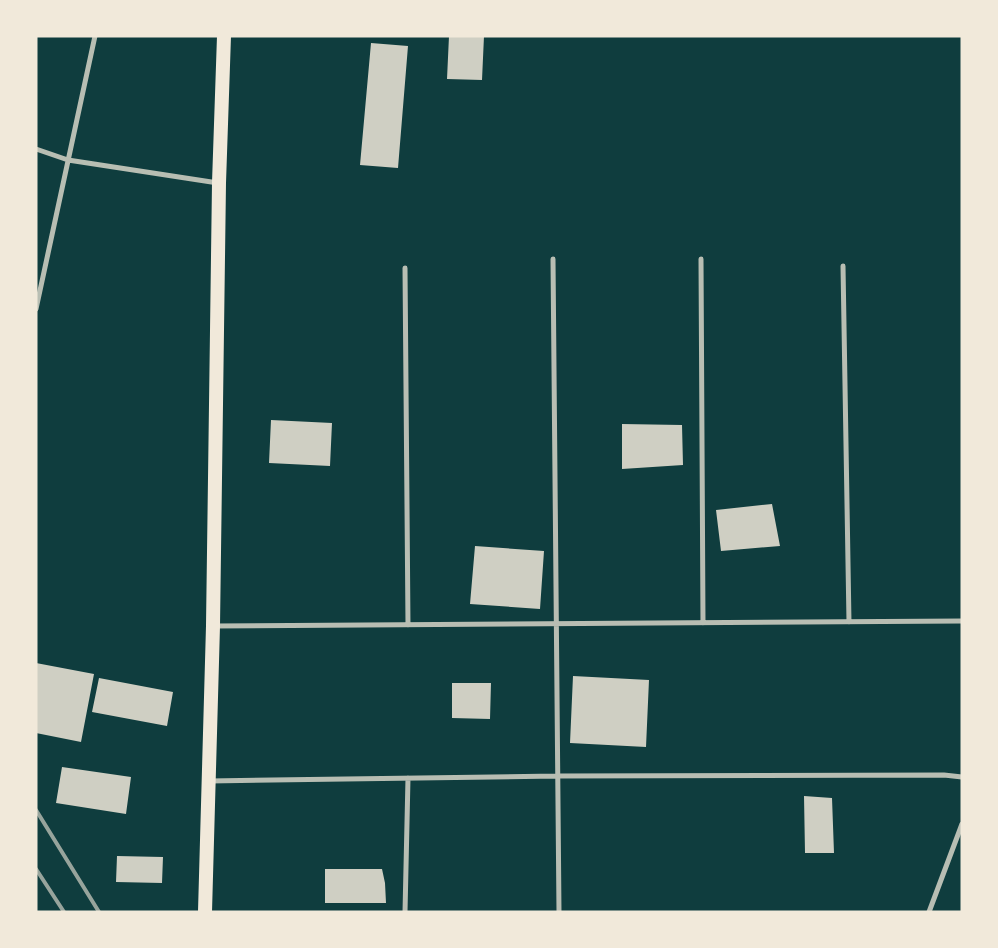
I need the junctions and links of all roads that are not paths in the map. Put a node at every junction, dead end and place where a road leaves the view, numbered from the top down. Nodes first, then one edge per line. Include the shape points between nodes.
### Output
1 (95, 36) edge
2 (224, 36) edge
3 (36, 149) edge
4 (68, 160) junction
5 (219, 183) junction
6 (553, 259) dead end
7 (700, 259) dead end
8 (843, 266) dead end
9 (405, 268) dead end
10 (36, 309) edge
11 (962, 621) edge
12 (849, 622) junction
13 (556, 623) junction
14 (703, 623) junction
15 (408, 625) junction
16 (213, 626) junction
17 (558, 776) junction
18 (962, 777) edge
19 (408, 778) junction
20 (209, 781) junction
21 (962, 824) edge
22 (205, 912) edge
23 (405, 912) edge
24 (559, 912) edge
25 (929, 912) edge

1 - 4 street
2 - 5 highway
3 - 4 street
4 - 5 street
4 - 10 street
5 - 16 highway
6 - 13 street
7 - 14 street
8 - 12 street
9 - 15 street
11 - 12 street
12 - 14 street
13 - 14 street
13 - 15 street
13 - 17 street
15 - 16 street
16 - 20 highway
17 - 18 street
17 - 19 street
17 - 24 street
19 - 20 street
19 - 23 street
20 - 22 highway
21 - 25 street

